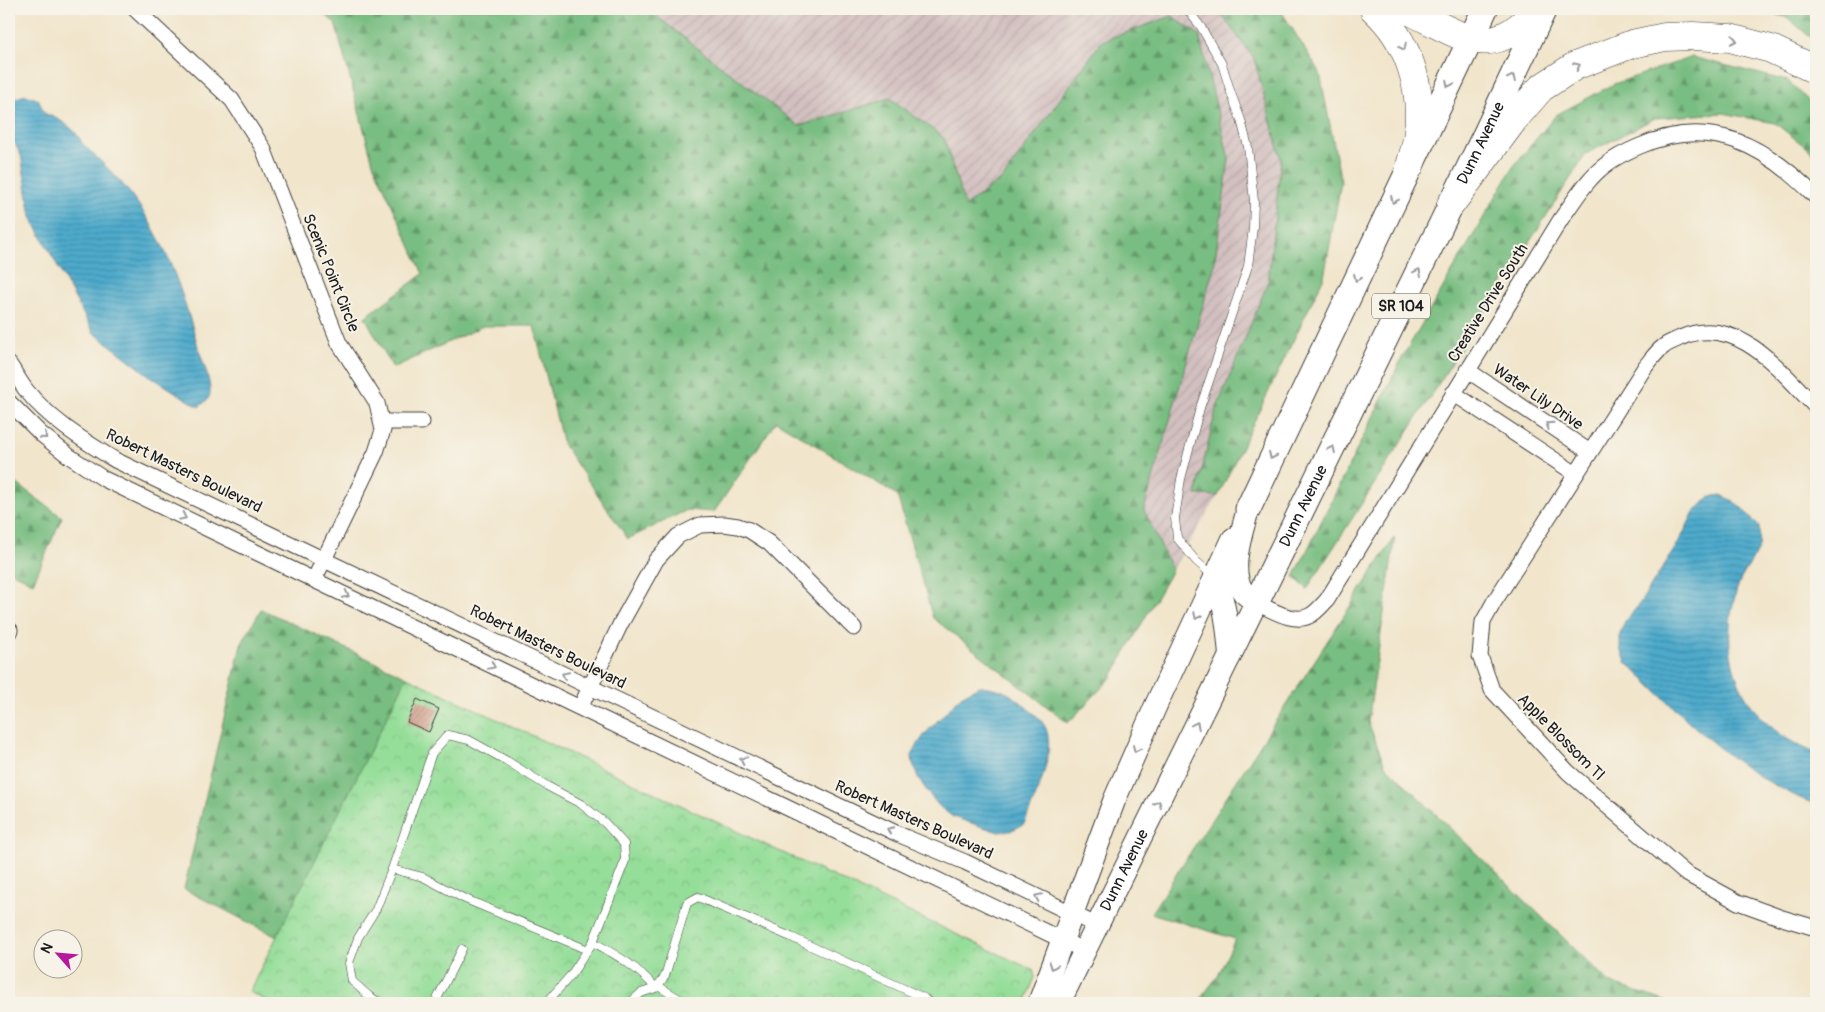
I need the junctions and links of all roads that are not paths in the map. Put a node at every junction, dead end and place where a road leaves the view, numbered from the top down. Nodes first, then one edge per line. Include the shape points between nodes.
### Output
1 (135, 9) edge
2 (1187, 9) edge
3 (1374, 9) edge
4 (1406, 9) edge
5 (1485, 9) edge
6 (1537, 9) edge
7 (1544, 9) edge
8 (1470, 40) junction
9 (1816, 70) edge
10 (1410, 166) junction
11 (1816, 197) edge
12 (1451, 204) junction
13 (9, 364) edge
14 (1467, 370) junction
15 (1453, 393) junction
16 (9, 402) edge
17 (1816, 407) edge
18 (381, 422) junction
19 (422, 422) dead end
20 (1590, 452) junction
21 (1576, 474) junction
22 (1248, 509) junction
23 (324, 560) junction
24 (1215, 577) junction
25 (314, 580) junction
26 (1256, 603) junction
27 (854, 628) dead end
28 (1230, 657) junction
29 (590, 687) junction
30 (580, 708) junction
31 (392, 870) junction
32 (1072, 914) junction
33 (1098, 926) junction
34 (1816, 928) edge
35 (1062, 940) junction
36 (593, 942) junction
37 (462, 949) dead end
38 (588, 950) junction
39 (1085, 951) junction
40 (657, 987) junction
41 (380, 1003) edge
42 (435, 1003) edge
43 (546, 1003) edge
44 (630, 1003) edge
45 (686, 1003) edge
46 (929, 1003) edge
47 (1039, 1003) edge
48 (1059, 1003) edge

1 - 18 street, Scenic Point Circle via 232,100 263,148 339,343 377,403
2 - 24 lane via 1222,64 1248,147 1254,201 1248,266 1200,408 1181,479 1175,518 1177,538
3 -> 10 highway via 1399,38 1417,84 1420,108 1418,134
4 - 8 highway
5 - 8 main road, Dunn Avenue / SR 104
6 - 8 highway via 1512,31 1497,39 1487,42
12 -> 7 main road, Dunn Avenue / SR 104
8 -> 10 main road, Dunn Avenue / SR 104
12 -> 9 highway via 1515,118 1542,88 1575,66 1632,44 1665,37 1730,38 1771,48
10 -> 22 main road, Dunn Avenue / SR 104
11 - 14 street, Creative Drive South via 1795,175 1736,140 1712,134 1684,133 1658,138 1630,150 1604,166 1585,186
26 -> 12 main road, Dunn Avenue / SR 104
13 - 23 street, Robert Masters Boulevard via 27,390 78,437 115,460
14 - 15 street, Creative Drive South
20 -> 14 street, Water Lily Drive
15 - 21 street
15 - 26 street, Creative Drive South via 1327,600 1310,616 1300,619
16 -> 25 street via 41,434 104,479
17 - 20 street, Apple Blossom Tl via 1762,354 1742,340 1718,333 1693,332 1663,346 1645,367
18 - 19 street
18 - 23 street, Scenic Point Circle via 383,430 376,452
20 - 21 street, Apple Blossom Tl
21 - 34 street, Apple Blossom Tl via 1483,622 1480,656 1492,690 1568,772 1685,873 1738,902
22 - 24 main road, Dunn Avenue / SR 104
22 - 26 main road via 1236,558 1237,578 1244,592
23 - 25 street, Scenic Point Circle
29 -> 23 street, Robert Masters Boulevard
24 - 28 main road via 1227,620
24 -> 32 main road, Dunn Avenue / SR 104 via 1114,801
25 -> 30 street
26 - 28 main road, Dunn Avenue / SR 104
27 - 29 street via 769,543 738,526 700,525 678,536 656,560
33 -> 28 main road, Dunn Avenue / SR 104
29 - 30 street
32 -> 29 street, Robert Masters Boulevard
30 - 35 street
31 - 36 lane via 432,753 448,735 468,740 582,804 605,822 624,844 625,861
31 - 38 lane via 424,876 463,898
31 - 41 lane via 349,963 352,981
32 - 33 street, Robert Masters Boulevard
32 - 35 main road, Dunn Avenue / SR 104
33 - 39 main road, Dunn Avenue / SR 104
35 - 39 street
35 -> 47 main road, Dunn Avenue / SR 104
36 - 38 lane
36 - 40 lane via 642,973
37 - 42 lane
38 - 43 lane
39 - 48 main road, Dunn Avenue / SR 104
40 - 44 lane via 640,993
40 - 45 lane
40 - 46 lane via 665,976 687,902 698,896

